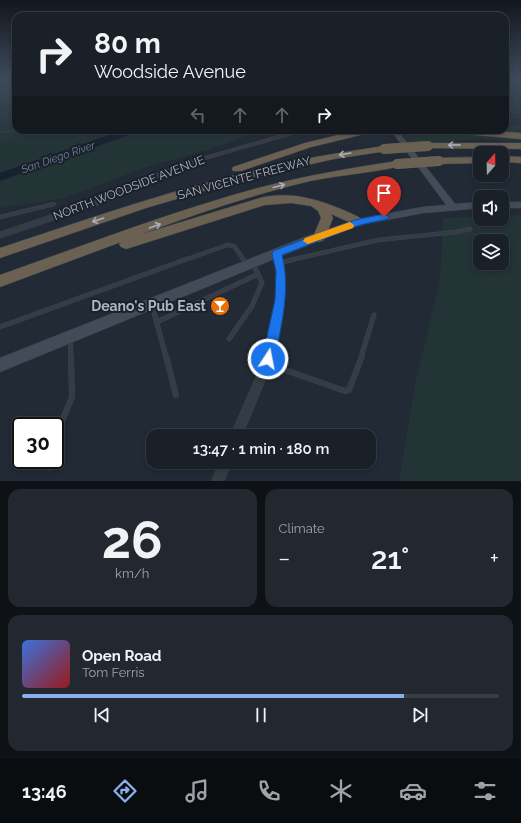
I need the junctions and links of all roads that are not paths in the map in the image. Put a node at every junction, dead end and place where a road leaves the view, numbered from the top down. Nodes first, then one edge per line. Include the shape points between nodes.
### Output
1 (292, 134) edge
2 (353, 134) edge
3 (397, 134) edge
4 (497, 134) edge
5 (521, 136) edge
6 (521, 146) edge
7 (509, 159) edge
8 (473, 160) edge
9 (521, 160) edge
10 (312, 201) junction
11 (54, 204) dead end
12 (509, 204) edge
13 (521, 204) edge
14 (473, 205) edge
15 (452, 206) junction
16 (122, 212) junction
17 (0, 217) edge
18 (358, 222) junction
19 (470, 229) dead end
20 (0, 235) edge
21 (319, 237) junction
22 (0, 253) edge
23 (278, 258) junction
24 (252, 268) junction
25 (7, 279) edge
26 (152, 304) junction
27 (374, 315) dead end
28 (157, 322) junction
29 (0, 327) edge
30 (70, 337) junction
31 (229, 339) dead end
32 (267, 364) junction
33 (0, 365) edge
34 (176, 395) dead end
35 (64, 417) edge
36 (239, 429) edge
37 (223, 469) edge
38 (218, 481) edge

1 - 20 street, NORTH WOODSIDE AVENUE via 184,164 95,203
2 - 16 highway via 308,145
3 - 15 main road
4 - 5 highway
6 -> 16 highway, SAN VICENTE FREEWAY, bridge via 428,146 352,153 278,167
7 - 9 highway
25 -> 8 highway, SAN VICENTE FREEWAY, bridge via 181,216 250,194 325,175 397,164
10 - 18 highway
10 - 21 highway via 323,209 327,218
10 - 25 highway via 282,198 264,201 143,240
11 - 17 lane
12 - 13 main road
14 - 15 main road
15 - 18 main road
16 -> 22 highway, SAN VICENTE FREEWAY
18 - 21 main road
19 - 23 lane via 378,240
21 - 23 main road
23 - 24 main road
23 - 32 street via 281,271 280,300
24 - 26 main road
24 - 28 lane
24 - 29 lane via 234,246 227,245
24 - 31 lane via 262,283 260,292
26 - 28 lane
26 - 30 main road
27 - 32 lane via 349,390 345,391
28 - 34 lane
30 - 33 main road
30 - 35 lane via 72,397
32 - 36 street
37 - 38 street

